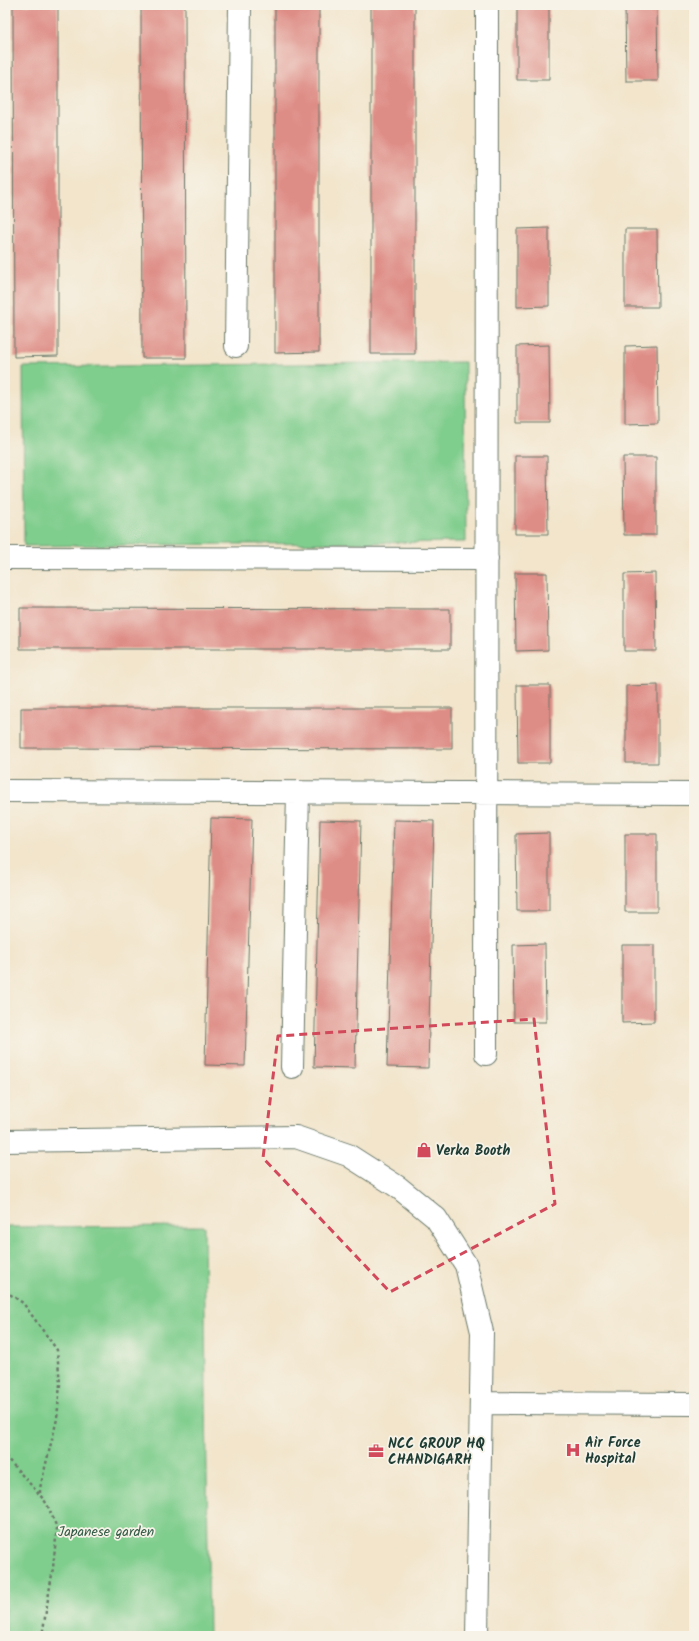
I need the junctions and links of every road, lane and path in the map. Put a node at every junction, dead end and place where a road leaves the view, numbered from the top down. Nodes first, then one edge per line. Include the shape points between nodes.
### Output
1 (240, 5) edge
2 (487, 5) edge
3 (236, 346) dead end
4 (5, 558) edge
5 (487, 559) junction
6 (5, 791) edge
7 (298, 792) junction
8 (487, 793) junction
9 (694, 794) edge
10 (486, 1054) dead end
11 (292, 1067) dead end
12 (5, 1141) edge
13 (5, 1291) edge
14 (481, 1403) junction
15 (694, 1404) edge
16 (5, 1456) edge
17 (40, 1496) junction
18 (42, 1636) edge
19 (477, 1636) edge

1 - 3 street
2 - 5 street
4 - 5 street
5 - 8 street
6 - 7 street
7 - 8 street
7 - 11 street
8 - 9 street
8 - 10 street
12 - 14 street via 296,1137 348,1155 398,1187 436,1218 466,1265 482,1332
13 - 17 path via 23,1303 57,1350 60,1384 57,1418
14 - 15 street
14 - 19 street
16 - 17 path
17 - 18 path via 47,1504 56,1528 53,1568

